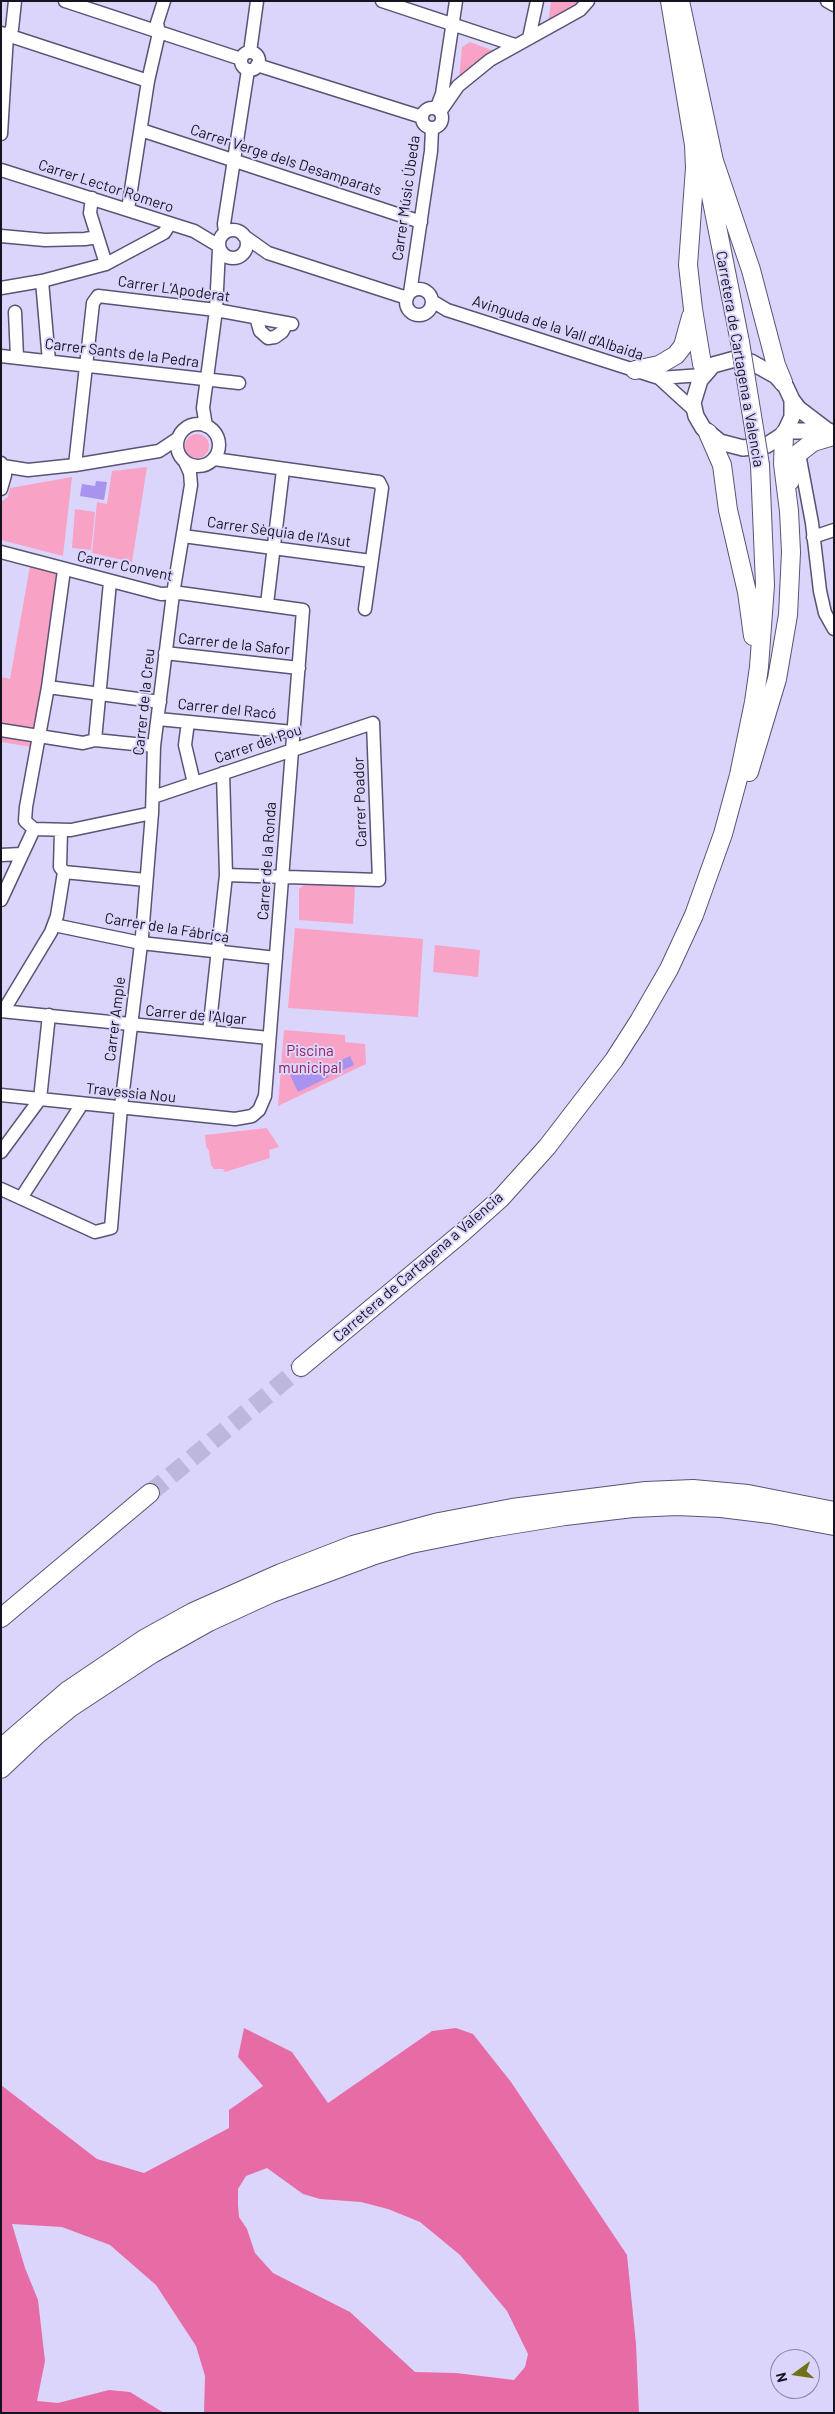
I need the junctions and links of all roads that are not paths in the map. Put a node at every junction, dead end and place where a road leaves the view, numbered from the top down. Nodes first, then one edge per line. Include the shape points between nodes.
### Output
1 (14, 1) edge
2 (65, 1) edge
3 (164, 1) edge
4 (257, 1) edge
5 (382, 1) edge
6 (456, 1) edge
7 (537, 1) edge
8 (545, 1) edge
9 (588, 1) edge
10 (670, 1) edge
11 (675, 1) edge
12 (680, 1) edge
13 (827, 1) edge
14 (834, 5) edge
15 (93, 6) edge
16 (453, 24) junction
17 (159, 33) junction
18 (4, 34) edge
19 (534, 35) junction
20 (515, 45) junction
21 (246, 55) junction
22 (253, 68) junction
23 (148, 81) junction
24 (438, 110) junction
25 (422, 117) junction
26 (432, 129) junction
27 (140, 130) junction
28 (1, 134) edge
29 (235, 160) junction
30 (1, 170) edge
31 (229, 197) junction
32 (92, 198) junction
33 (128, 210) junction
34 (421, 222) junction
35 (170, 224) junction
36 (242, 233) junction
37 (1, 236) edge
38 (97, 237) junction
39 (221, 240) junction
40 (268, 253) junction
41 (238, 257) junction
42 (106, 264) junction
43 (42, 281) junction
44 (6, 288) edge
45 (218, 291) junction
46 (413, 294) junction
47 (430, 306) junction
48 (216, 310) junction
49 (692, 310) junction
50 (15, 312) dead end
51 (256, 317) junction
52 (1, 356) edge
53 (17, 357) junction
54 (49, 360) junction
55 (87, 365) junction
56 (635, 370) junction
57 (704, 373) junction
58 (659, 378) junction
59 (207, 379) junction
60 (783, 382) junction
61 (239, 383) dead end
62 (792, 400) junction
63 (203, 408) junction
64 (694, 410) junction
65 (189, 426) junction
66 (206, 426) junction
67 (785, 432) junction
68 (708, 433) junction
69 (832, 433) edge
70 (177, 439) junction
71 (159, 451) junction
72 (216, 455) junction
73 (800, 459) dead end
74 (183, 460) junction
75 (75, 464) junction
76 (2, 465) edge
77 (200, 466) junction
78 (28, 470) junction
79 (284, 470) junction
80 (3, 485) edge
81 (190, 485) junction
82 (789, 518) junction
83 (834, 530) edge
84 (183, 536) junction
85 (813, 537) junction
86 (273, 548) junction
87 (1, 552) edge
88 (371, 561) junction
89 (64, 570) junction
90 (110, 582) junction
91 (173, 594) junction
92 (267, 604) junction
93 (366, 609) dead end
94 (303, 610) joint
95 (834, 629) edge
96 (165, 653) junction
97 (300, 668) junction
98 (48, 687) junction
99 (99, 693) junction
100 (160, 702) junction
101 (158, 719) junction
102 (188, 722) junction
103 (373, 723) joint
104 (1, 730) edge
105 (293, 732) junction
106 (40, 738) junction
107 (96, 740) junction
108 (154, 746) junction
109 (292, 751) junction
110 (222, 774) junction
111 (194, 783) junction
112 (153, 797) junction
113 (152, 813) junction
114 (34, 829) junction
115 (62, 831) junction
116 (724, 834) junction
117 (22, 854) junction
118 (1, 855) edge
119 (716, 855) junction
120 (64, 872) junction
121 (226, 875) junction
122 (282, 876) junction
123 (6, 879) edge
124 (146, 880) junction
125 (1, 900) edge
126 (54, 925) junction
127 (141, 943) junction
128 (217, 953) junction
129 (276, 958) junction
130 (4, 1011) edge
131 (49, 1016) junction
132 (131, 1025) junction
133 (209, 1032) junction
134 (269, 1038) junction
135 (1, 1095) edge
136 (40, 1099) junction
137 (82, 1104) junction
138 (121, 1107) junction
139 (256, 1113) joint
140 (1, 1152) edge
141 (1, 1189) edge
142 (21, 1198) junction
143 (301, 1367) tunnel mouth
144 (150, 1493) tunnel mouth
145 (834, 1511) edge
146 (834, 1526) edge
147 (1, 1618) edge
148 (1, 1748) edge
149 (1, 1769) edge

1 - 18 street via 12,29
2 - 15 street
3 - 17 street via 157,23
4 - 21 street
5 - 16 street
6 - 16 street
7 - 19 street
8 - 19 street
9 - 19 street via 580,10
10 - 49 highway via 694,144 688,265
11 - 116 highway, Carretera de Cartagena a Valencia, bridge via 760,465 765,585 759,668 739,775
12 - 60 highway via 714,161 751,270
13 - 14 street
15 - 17 street
16 - 20 street
16 - 24 street
17 - 21 street
17 - 23 street
18 - 23 street
18 - 28 street
19 - 20 street
20 - 24 street via 464,81
21 - 22 street via 243,67
22 - 25 street
22 - 29 street
23 - 27 street
24 - 25 street via 427,109
24 - 26 street via 442,121
25 - 26 street via 424,125
26 - 34 street, Carrer Músic Úbeda
27 - 29 street, Carrer Verge dels Desamparats
27 - 33 street
29 - 31 street
29 - 34 street, Carrer Verge dels Desamparats
30 - 32 street, Carrer Lector Romero
31 - 36 street via 233,219
31 - 39 street
32 - 33 street, Carrer Lector Romero
32 - 38 street via 90,213
33 - 35 street, Carrer Lector Romero
34 - 46 street, Carrer Músic Úbeda via 412,271
35 - 39 street, Carrer Lector Romero
35 - 42 street via 164,233
36 - 39 street, Carrer Lector Romero
36 - 40 street
36 - 41 street via 247,247
37 - 38 street via 45,240
38 - 42 street
39 - 41 street via 228,257
39 - 45 street
40 - 41 street
40 - 46 street
41 - 45 street
42 - 43 street
43 - 44 street
43 - 54 street
45 - 48 street
46 - 47 street via 429,294
46 - 47 street via 407,306 412,313 420,315
47 - 56 street, Avinguda de la Vall d'Albaida
48 - 51 street, Carrer L'Apoderat
48 - 55 street, Carrer L'Apoderat via 98,296 93,302
48 - 59 street
49 - 56 highway via 685,340 676,355 659,365
49 - 57 highway
50 - 53 street
51 - 51 street, Carrer L'Apoderat via 290,323 276,337 268,338 260,331
52 - 53 street, Carrer Sants de la Pedra
53 - 54 street, Carrer Sants de la Pedra
54 - 55 street, Carrer Sants de la Pedra
55 - 59 street, Carrer Sants de la Pedra
55 - 75 street
56 - 58 street, Avinguda de la Vall d'Albaida
57 - 58 street, Avinguda de la Vall d'Albaida
57 - 60 main road via 719,362 742,360 761,365
57 - 64 main road via 696,388
58 - 64 street, Avinguda de la Vall d'Albaida
59 - 61 street, Carrer Sants de la Pedra
59 - 63 street
60 - 62 main road
62 - 67 main road via 792,417
62 - 69 main road
63 - 65 street
63 - 66 street
64 - 68 main road
65 - 66 street
65 - 70 street
66 - 72 street via 215,433 219,446
67 - 68 main road via 767,445 743,448 720,442
67 - 69 main road
67 - 82 highway via 783,464
68 - 116 highway via 722,466 728,510 748,592 753,637 751,674 727,797
69 - 82 highway via 807,446 791,466
70 - 71 street
70 - 74 street via 176,446
71 - 74 street
71 - 75 street
72 - 77 street
72 - 79 street via 228,462
73 - 85 street
74 - 77 street
74 - 81 street via 190,473
75 - 78 street
76 - 78 street
76 - 80 street
77 - 81 street
78 - 80 street
79 - 86 street
79 - 88 street via 379,482 382,488
81 - 84 street, Carrer de la Creu
82 - 85 street
82 - 119 highway via 788,615 777,679 730,840
83 - 85 street
84 - 86 street, Carrer Sèquia de l'Asut
84 - 91 street, Carrer de la Creu
85 - 95 street via 825,613
86 - 88 street, Carrer Sèquia de l'Asut
86 - 92 street
87 - 89 street, Carrer Convent
88 - 93 street
89 - 90 street, Carrer Convent
89 - 98 street
90 - 91 street, Carrer Convent
90 - 99 street
91 - 92 street, Carrer Convent
91 - 96 street, Carrer de la Creu
92 - 94 street, Carrer Convent
94 - 97 street, Carrer de la Ronda
96 - 97 street, Carrer de la Safor
96 - 100 street, Carrer de la Creu
97 - 105 street, Carrer de la Ronda
98 - 99 street
98 - 106 street
99 - 100 street
99 - 107 street
100 - 101 street, Carrer de la Creu
101 - 102 street, Carrer del Racó
101 - 108 street, Carrer de la Creu
102 - 105 street, Carrer del Racó
102 - 111 street via 186,745
103 - 109 street, Carrer del Pou
103 - 122 street, Carrer Poador via 379,880
104 - 106 street
105 - 109 street, Carrer de la Ronda
106 - 107 street via 83,743
106 - 114 street via 26,821
107 - 108 street
108 - 112 street, Carrer de la Creu
109 - 110 street, Carrer del Pou
109 - 122 street, Carrer de la Ronda
110 - 111 street, Carrer del Pou
110 - 121 street
111 - 112 street, Carrer del Pou
112 - 113 street, Carrer de la Creu
113 - 115 street
113 - 124 street, Carrer Ample
114 - 115 street
114 - 117 street
115 - 120 street via 60,867
116 - 119 highway, Carretera de Cartagena a Valencia
117 - 118 street
117 - 123 street
119 - 143 highway, Carretera de Cartagena a Valencia via 694,915 639,1021 547,1148 463,1232
120 - 124 street
120 - 126 street
121 - 122 street
121 - 128 street
122 - 129 street, Carrer de la Ronda
123 - 125 street
124 - 127 street, Carrer Ample
126 - 127 street, Carrer de la Fábrica
126 - 130 street
127 - 128 street, Carrer de la Fábrica
127 - 132 street, Carrer Ample
128 - 129 street, Carrer de la Fábrica
128 - 133 street
129 - 134 street, Carrer de la Ronda
130 - 131 street, Carrer de l'Algar
131 - 132 street, Carrer de l'Algar
131 - 136 street
132 - 133 street, Carrer de l'Algar
132 - 138 street, Carrer Ample
133 - 134 street, Carrer de l'Algar
134 - 139 street, Carrer de la Ronda via 265,1096
135 - 136 street, Travessia Nou
136 - 137 street, Travessia Nou
136 - 140 street
137 - 138 street, Travessia Nou
137 - 142 street
138 - 139 street, Travessia Nou via 235,1118
138 - 142 street, Carrer Ample via 111,1228 94,1232
141 - 142 street
144 - 147 highway
145 - 148 highway via 748,1494 693,1489 646,1491 439,1522 353,1545 272,1576 193,1612 144,1639 66,1691
146 - 149 highway via 760,1513 677,1506 633,1508 491,1528 404,1547 272,1593 210,1622 152,1654 70,1708

